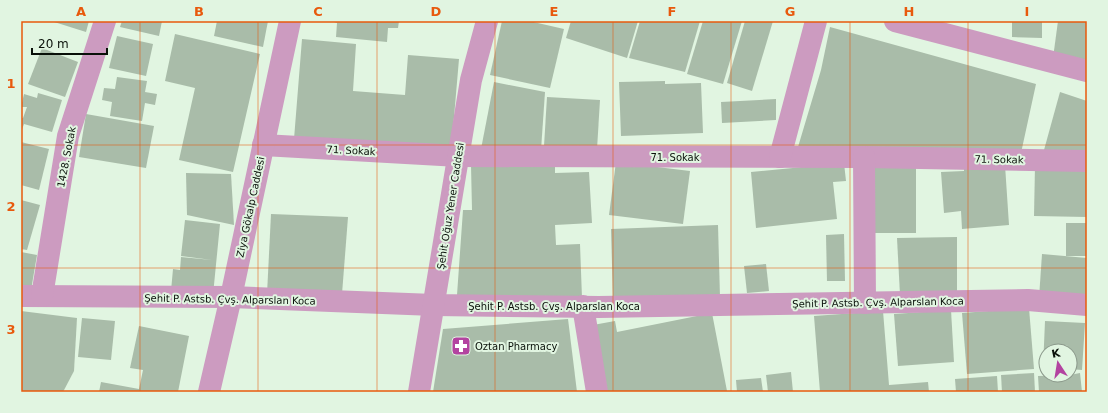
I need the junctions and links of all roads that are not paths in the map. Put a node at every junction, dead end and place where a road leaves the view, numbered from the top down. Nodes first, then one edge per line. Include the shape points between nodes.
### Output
1 (105, 21) edge
2 (290, 21) edge
3 (487, 21) edge
4 (816, 21) edge
5 (895, 21) edge
6 (934, 26) edge
7 (1087, 71) edge
8 (263, 145) junction
9 (459, 156) junction
10 (780, 157) junction
11 (864, 157) junction
12 (1087, 161) edge
13 (32, 296) edge
14 (231, 297) junction
15 (865, 303) junction
16 (434, 305) junction
17 (1087, 305) edge
18 (583, 306) junction
19 (209, 392) edge
20 (419, 392) edge
21 (597, 392) edge

1 - 13 street, 1428. Sokak via 68,136
2 - 8 street, Ziya Gökalp Caddesi
3 - 9 street, Şehit Oğuz Yener Caddesi via 471,80
4 - 10 street
5 - 6 street
6 - 7 street
8 - 9 street, 71. Sokak
8 - 14 street, Ziya Gökalp Caddesi
9 - 10 street, 71. Sokak
9 - 16 street, Şehit Oğuz Yener Caddesi
10 - 11 street, 71. Sokak
11 - 12 street, 71. Sokak
11 - 15 street
13 - 14 street, Şehit P. Astsb. Çvş. Alparslan Koca
14 - 16 street, Şehit P. Astsb. Çvş. Alparslan Koca
14 - 19 street, Ziya Gökalp Caddesi
15 - 17 street, Şehit P. Astsb. Çvş. Alparslan Koca via 1028,300
15 - 18 street, Şehit P. Astsb. Çvş. Alparslan Koca
16 - 18 street, Şehit P. Astsb. Çvş. Alparslan Koca
16 - 20 street, Şehit Oğuz Yener Caddesi
18 - 21 street

